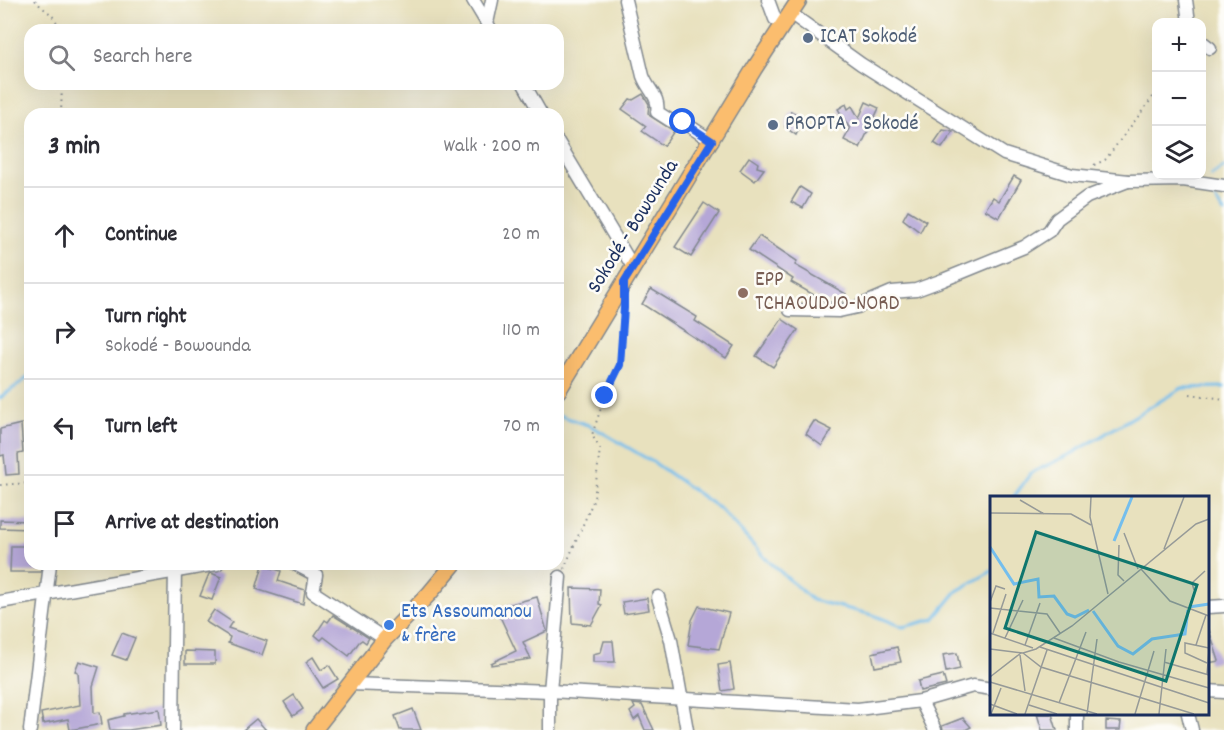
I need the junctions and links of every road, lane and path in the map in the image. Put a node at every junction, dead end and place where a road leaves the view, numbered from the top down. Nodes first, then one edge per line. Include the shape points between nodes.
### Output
1 (35, 0) edge
2 (473, 0) edge
3 (492, 0) edge
4 (625, 0) edge
5 (768, 0) edge
6 (799, 0) edge
7 (1186, 0) edge
8 (1188, 18) edge
9 (787, 19) junction
10 (57, 24) edge
11 (487, 24) edge
12 (489, 24) edge
13 (62, 90) edge
14 (528, 90) edge
15 (1152, 98) edge
16 (61, 108) edge
17 (538, 108) edge
18 (712, 141) junction
19 (564, 152) edge
20 (1072, 175) junction
21 (1129, 181) junction
22 (1215, 184) edge
23 (633, 267) junction
24 (624, 308) dead end
25 (790, 310) dead end
26 (564, 381) edge
27 (1190, 394) dead end
28 (1224, 399) edge
29 (24, 483) edge
30 (0, 485) edge
31 (564, 568) edge
32 (49, 570) edge
33 (165, 570) edge
34 (175, 570) edge
35 (306, 570) edge
36 (449, 570) edge
37 (563, 570) edge
38 (560, 577) joint
39 (47, 593) junction
40 (658, 597) dead end
41 (0, 602) edge
42 (1224, 606) edge
43 (1209, 607) edge
44 (386, 639) junction
45 (350, 684) junction
46 (990, 689) edge
47 (550, 691) junction
48 (1209, 691) edge
49 (1224, 692) edge
50 (681, 700) junction
51 (921, 701) junction
52 (1188, 715) edge
53 (30, 730) edge
54 (173, 730) edge
55 (314, 730) edge
56 (550, 730) edge
57 (687, 730) edge
58 (935, 730) edge
59 (1192, 730) edge

1 - 10 path via 53,15
2 - 11 street
3 - 12 street
4 - 18 street via 643,76 659,104 657,112 671,121 683,122
5 - 9 street via 775,19
6 - 9 main road, Sokodé - Bowounda
7 - 8 street
9 - 18 main road, Sokodé - Bowounda
9 - 20 street via 1004,154
13 - 16 path
14 - 17 street
15 - 20 path via 1105,160
18 - 23 main road, Sokodé - Bowounda
19 - 23 street
20 - 21 street
21 - 22 street
21 - 25 street via 1087,197 1024,248 943,280 916,290 892,292 839,311
23 - 26 main road, Sokodé - Bowounda
24 - 31 path via 620,365 592,435 600,449 594,499
27 - 28 path
29 - 30 path
32 - 39 street
33 - 39 street
34 - 54 street
35 - 44 street via 316,575 313,592
36 - 44 main road
37 - 38 path
38 - 47 street
39 - 41 street
39 - 53 street
40 - 50 street via 671,640
42 - 43 street
44 - 45 main road
45 - 47 street
45 - 55 main road
46 - 51 street via 973,687
47 - 50 street
47 - 56 street
48 - 49 street
50 - 51 street via 858,709
50 - 57 street
51 - 58 street
52 - 59 street

